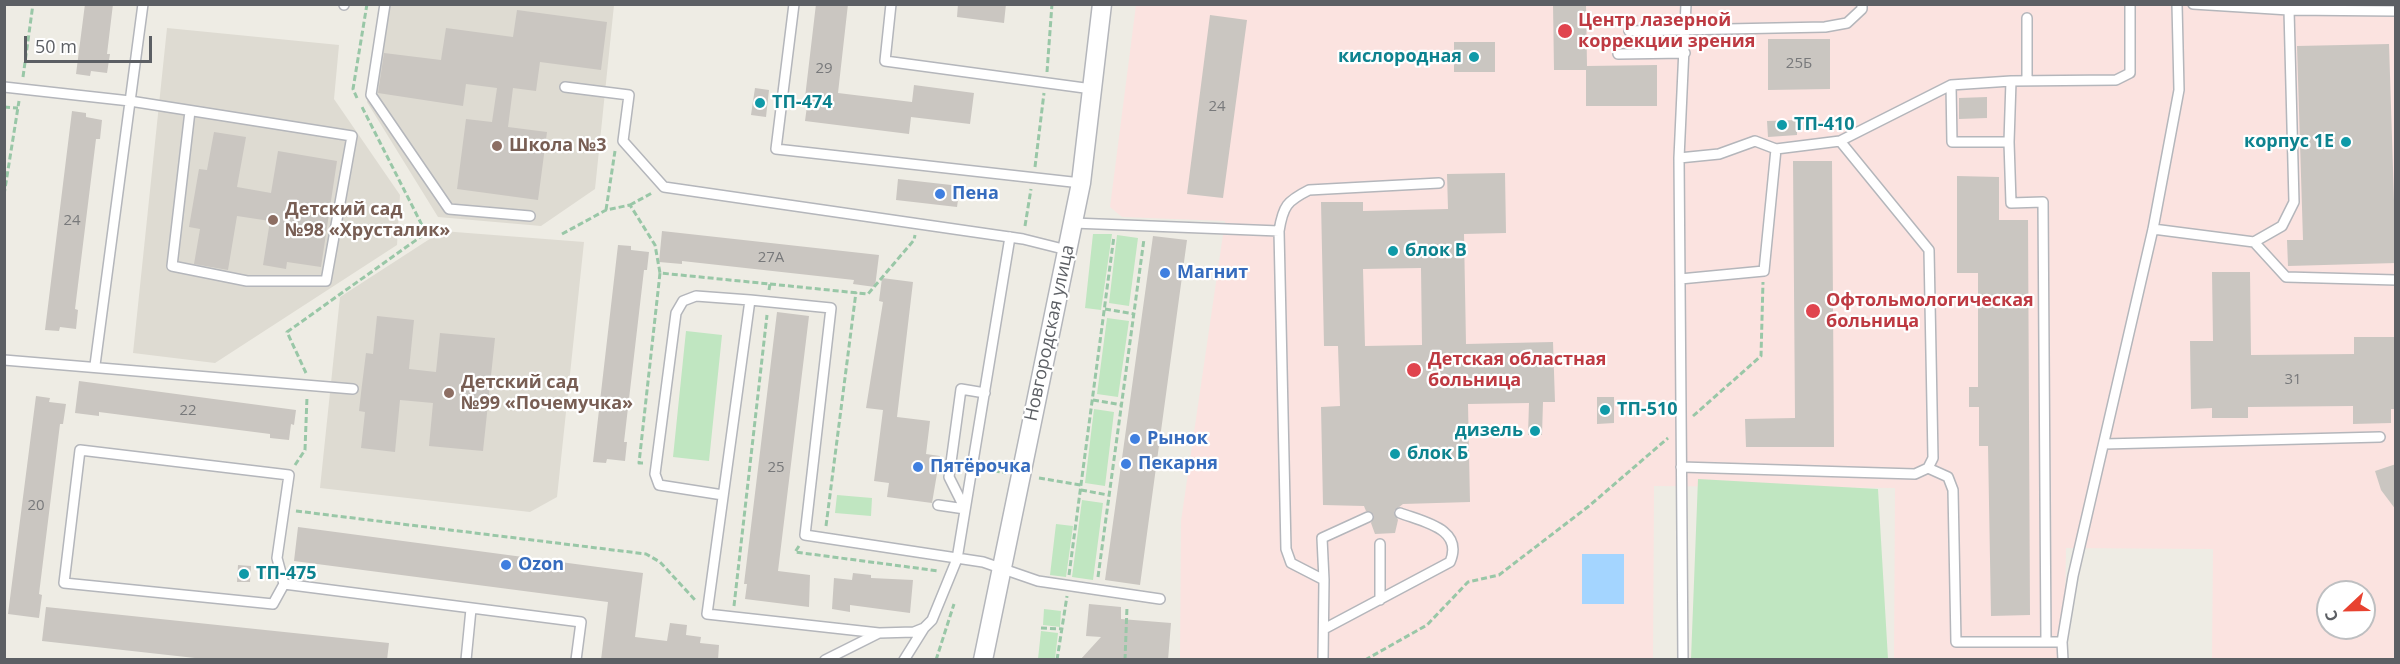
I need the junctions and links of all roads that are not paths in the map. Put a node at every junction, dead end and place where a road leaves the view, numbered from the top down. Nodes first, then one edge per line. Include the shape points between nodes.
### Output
1 (143, 4) edge
2 (385, 4) edge
3 (794, 4) edge
4 (891, 4) edge
5 (1102, 4) edge
6 (1686, 4) edge
7 (1862, 4) edge
8 (2130, 4) edge
9 (2176, 4) edge
10 (2193, 4) edge
11 (2289, 10) junction
12 (2396, 11) edge
13 (2027, 18) dead end
14 (1686, 30) junction
15 (1629, 31) dead end
16 (1685, 53) junction
17 (1618, 54) dead end
18 (2011, 81) junction
19 (2027, 81) junction
20 (1951, 86) junction
21 (4, 87) edge
22 (565, 87) dead end
23 (1092, 89) junction
24 (130, 101) junction
25 (190, 111) junction
26 (1840, 141) junction
27 (2009, 142) junction
28 (1776, 149) junction
29 (1680, 158) junction
30 (1080, 183) junction
31 (1439, 183) dead end
32 (530, 216) dead end
33 (1073, 223) junction
34 (2153, 229) junction
35 (1279, 231) junction
36 (1010, 237) junction
37 (2254, 242) junction
38 (1067, 250) junction
39 (1680, 279) junction
40 (2396, 280) edge
41 (750, 300) junction
42 (4, 360) edge
43 (95, 366) junction
44 (353, 388) dead end
45 (985, 393) junction
46 (2380, 437) dead end
47 (2103, 444) junction
48 (1681, 467) junction
49 (1928, 468) junction
50 (723, 495) junction
51 (938, 505) dead end
52 (965, 509) junction
53 (1400, 513) dead end
54 (1368, 517) dead end
55 (1380, 544) dead end
56 (957, 559) junction
57 (1003, 568) junction
58 (1324, 580) junction
59 (284, 584) junction
60 (1160, 599) dead end
61 (1380, 600) junction
62 (471, 609) junction
63 (924, 628) junction
64 (1324, 629) junction
65 (879, 633) junction
66 (2046, 642) junction
67 (2062, 642) junction
68 (466, 660) edge
69 (576, 660) edge
70 (825, 660) edge
71 (904, 660) edge
72 (983, 660) edge
73 (1323, 660) edge
74 (1683, 660) edge
75 (2063, 660) edge

1 - 24 lane
2 - 32 lane via 371,95 449,209
3 - 30 lane via 776,148
4 - 23 lane via 885,62
5 - 23 street, Новгородская улица
6 - 14 lane
7 - 14 lane via 1862,9 1846,23 1825,27
8 - 19 lane via 2130,73 2116,80
9 - 34 lane via 2179,90
10 - 11 lane
11 - 12 lane
11 - 37 lane via 2294,202 2282,226
13 - 19 lane
14 - 15 lane
14 - 16 lane
16 - 17 lane
16 - 29 lane
18 - 19 lane
18 - 20 lane
18 - 27 lane
20 - 26 lane
20 - 27 lane via 1952,142
21 - 24 lane
22 - 36 lane via 629,94 623,141 664,187
23 - 30 street, Новгородская улица
24 - 25 lane
24 - 43 lane
25 - 25 lane via 352,136 326,281 248,281 172,266
26 - 28 lane
26 - 49 lane via 1929,250 1933,458
27 - 66 lane via 2011,203 2043,202
28 - 29 lane via 1755,141 1719,154
28 - 39 lane via 1764,272
29 - 39 lane
30 - 33 street, Новгородская улица
31 - 35 lane via 1309,190 1282,210
33 - 35 lane
33 - 38 street, Новгородская улица
34 - 37 lane
34 - 47 lane
35 - 58 lane via 1286,549 1291,563
36 - 38 lane
36 - 45 lane
37 - 40 lane via 2286,277
38 - 57 street, Новгородская улица
39 - 48 lane
41 - 50 lane
41 - 50 lane via 696,296 682,301 676,314 655,474 659,485
41 - 56 lane via 831,308 805,535
42 - 43 lane
43 - 44 lane
45 - 52 lane
45 - 52 lane via 961,389 949,477
46 - 47 lane
47 - 67 lane
48 - 49 lane via 1915,474
48 - 74 lane
49 - 66 lane via 1948,477 1953,490 1956,642
50 - 65 lane via 707,614
51 - 52 lane
52 - 56 lane
53 - 61 lane via 1439,527 1451,538 1455,552 1450,562
54 - 58 lane via 1322,538
55 - 61 lane
56 - 57 lane
56 - 63 lane via 932,620
57 - 60 lane via 1038,581
57 - 72 street, Новгородская улица
58 - 64 lane
59 - 59 lane via 277,558 289,475 80,450 64,583 273,604
59 - 62 lane
61 - 64 lane
62 - 68 lane
62 - 69 lane via 581,622
63 - 65 lane
63 - 71 lane
64 - 73 lane
65 - 70 lane
66 - 67 lane
67 - 75 lane

